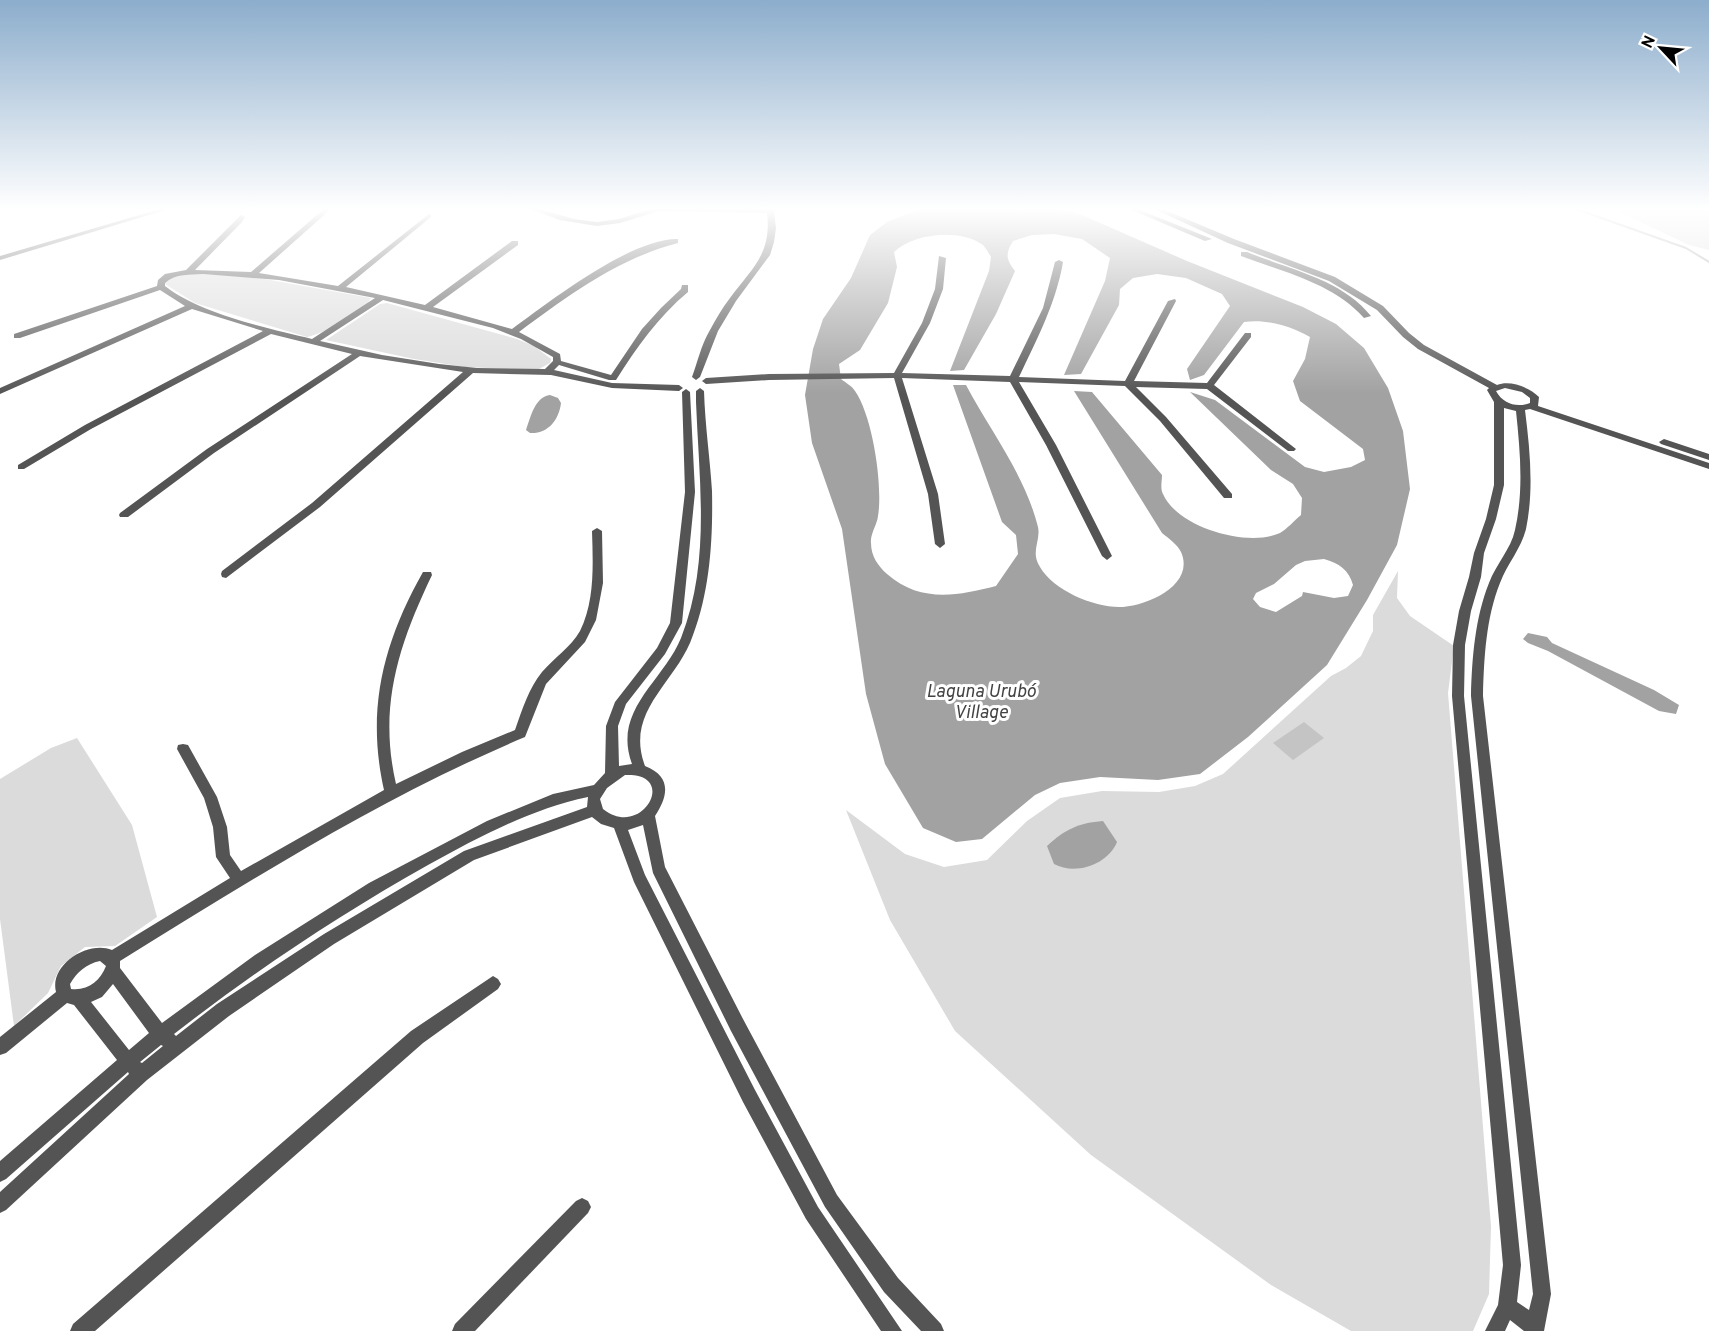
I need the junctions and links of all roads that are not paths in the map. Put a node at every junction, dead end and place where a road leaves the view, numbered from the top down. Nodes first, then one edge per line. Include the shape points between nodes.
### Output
1 (258, 270) edge
2 (362, 270) edge
3 (478, 270) edge
4 (604, 270) edge
5 (759, 270) edge
6 (941, 270) edge
7 (1058, 270) edge
8 (1289, 270) edge
9 (1308, 270) edge
10 (189, 272) joint
11 (254, 274) junction
12 (161, 286) junction
13 (685, 286) dead end
14 (340, 288) junction
15 (381, 298) junction
16 (1172, 301) dead end
17 (193, 305) junction
18 (428, 307) junction
19 (1366, 316) dead end
20 (270, 331) junction
21 (513, 332) junction
22 (1248, 335) dead end
23 (17, 336) dead end
24 (314, 342) junction
25 (360, 352) junction
26 (558, 363) junction
27 (471, 370) junction
28 (547, 372) junction
29 (897, 375) junction
30 (696, 377) junction
31 (613, 378) junction
32 (1013, 380) junction
33 (1128, 384) junction
34 (704, 386) junction
35 (1209, 386) junction
36 (682, 387) junction
37 (1494, 387) junction
38 (0, 391) edge
39 (1499, 402) junction
40 (1530, 405) junction
41 (1291, 449) dead end
42 (1709, 457) edge
43 (1709, 466) edge
44 (21, 467) dead end
45 (1228, 496) dead end
46 (123, 515) dead end
47 (597, 531) dead end
48 (704, 541) junction
49 (686, 542) junction
50 (940, 544) dead end
51 (1107, 556) dead end
52 (226, 574) dead end
53 (427, 575) dead end
54 (646, 672) junction
55 (662, 677) junction
56 (183, 749) dead end
57 (1463, 758) junction
58 (1483, 764) junction
59 (640, 770) junction
60 (612, 774) junction
61 (596, 790) junction
62 (391, 791) junction
63 (596, 810) junction
64 (648, 815) junction
65 (619, 824) junction
66 (238, 879) junction
67 (373, 887) junction
68 (380, 909) junction
69 (112, 964) junction
70 (493, 984) dead end
71 (72, 996) junction
72 (160, 1034) junction
73 (176, 1046) junction
74 (0, 1047) edge
75 (128, 1061) junction
76 (141, 1074) junction
77 (0, 1173) edge
78 (0, 1204) edge
79 (582, 1207) dead end
80 (1507, 1306) junction
81 (1534, 1329) edge
82 (80, 1331) edge
83 (462, 1331) edge
84 (892, 1331) edge
85 (934, 1331) edge
86 (1496, 1331) edge

1 - 11 street
2 - 14 street
3 - 18 street
4 - 21 street
5 - 30 street via 731,302 709,340
6 - 29 street via 939,289 926,323
7 - 32 street via 1038,329
8 - 19 street via 1335,291
9 - 37 street via 1332,279 1380,308 1421,346
10 - 11 street
10 - 12 street via 168,276 160,282
11 - 14 street
12 - 17 street
12 - 23 street
13 - 31 street via 641,334
14 - 15 street
15 - 18 street
15 - 24 street
16 - 33 street
17 - 20 street
17 - 38 street
18 - 21 street
20 - 24 street
20 - 44 street
21 - 26 street via 557,356
22 - 35 street
24 - 25 street
25 - 27 street
25 - 46 street via 194,461
26 - 28 street
26 - 31 street
27 - 28 street
27 - 52 street via 316,506
28 - 36 street via 602,384
29 - 32 street
29 - 34 street via 807,374
29 - 50 street via 933,494
30 - 34 street
30 - 36 street
31 - 36 street
32 - 33 street
32 - 51 street
33 - 35 street
33 - 45 street
34 - 36 street
34 - 48 street
35 - 41 street
36 - 49 street via 690,447
37 - 39 street via 1491,394
37 - 40 street via 1518,387 1531,393
39 - 40 street
39 - 57 street via 1498,485 1459,645
40 - 42 street
40 - 43 street
40 - 58 street via 1526,502 1519,536 1494,585 1478,653
47 - 62 street via 599,571 595,603 584,633 543,680 520,733
48 - 49 street
48 - 55 street via 693,619 680,652
49 - 54 street via 676,623
53 - 62 street via 393,652 386,687 383,765
54 - 55 street
54 - 60 street via 621,702 612,726
55 - 59 street via 635,724 633,748
56 - 66 street via 210,797 220,827 223,857
57 - 58 street
57 - 80 street via 1512,1265
58 - 81 street via 1542,1294
59 - 60 street
59 - 64 street via 655,778 660,786 656,806
60 - 61 street
61 - 63 street
61 - 67 street via 572,794 492,824
62 - 66 street
63 - 65 street via 602,818
63 - 68 street via 469,855
64 - 65 street via 637,822
64 - 85 street via 658,868 831,1201 891,1286
65 - 84 street via 639,877 749,1096 812,1213
66 - 69 street
67 - 68 street
67 - 72 street via 274,948
68 - 73 street via 223,1010
69 - 71 street via 103,985 95,992
69 - 71 street via 100,954 76,963 62,984
69 - 72 street
70 - 82 street via 417,1038
71 - 74 street
71 - 75 street
72 - 73 street
72 - 75 street
73 - 76 street
75 - 76 street
75 - 77 street
76 - 78 street
79 - 83 street
80 - 81 street
80 - 86 street

